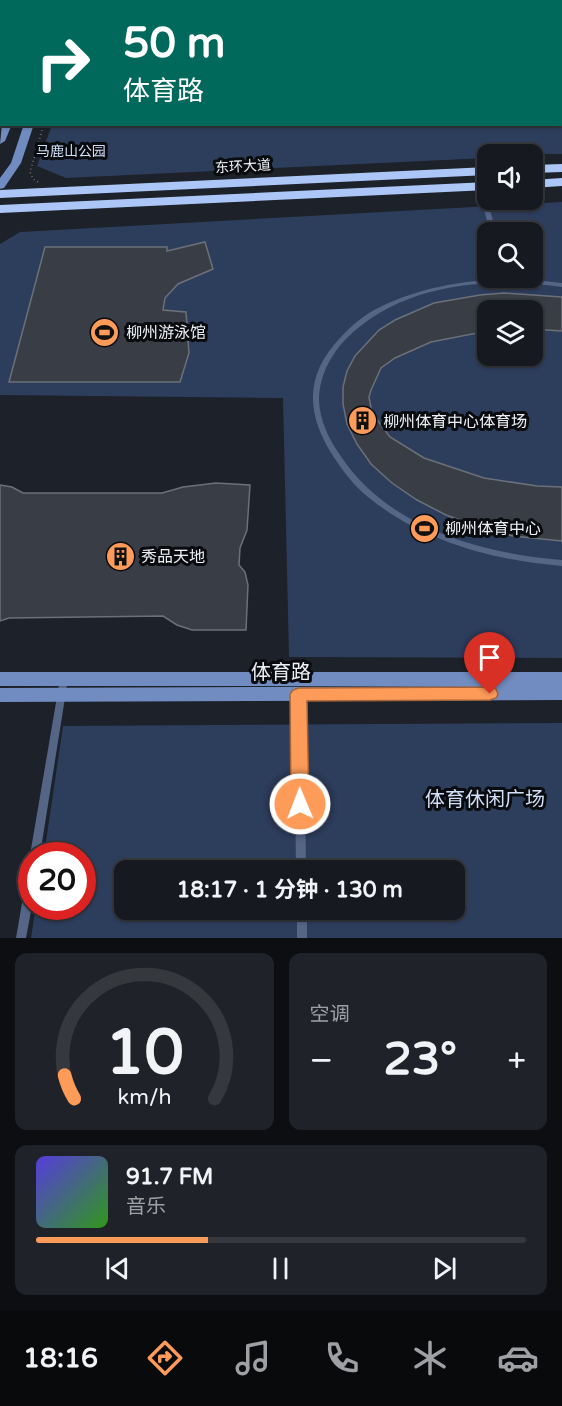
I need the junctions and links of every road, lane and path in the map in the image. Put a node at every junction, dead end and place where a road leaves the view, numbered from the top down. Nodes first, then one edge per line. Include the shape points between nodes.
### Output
1 (0, 0) edge
2 (15, 0) edge
3 (476, 0) edge
4 (483, 0) edge
5 (5, 126) edge
6 (28, 126) edge
7 (43, 126) edge
8 (0, 141) edge
9 (562, 168) edge
10 (543, 169) edge
11 (477, 172) edge
12 (562, 182) edge
13 (46, 183) dead end
14 (543, 183) edge
15 (0, 186) edge
16 (477, 186) edge
17 (0, 194) edge
18 (0, 209) edge
19 (477, 282) edge
20 (543, 283) edge
21 (562, 285) edge
22 (562, 563) edge
23 (0, 679) edge
24 (562, 679) edge
25 (62, 687) junction
26 (562, 693) edge
27 (299, 694) junction
28 (0, 696) edge
29 (36, 842) edge
30 (301, 860) edge
31 (24, 920) edge
32 (302, 920) edge
33 (21, 938) edge
34 (302, 938) edge

1 - 2 street
3 - 4 path
5 - 8 street
6 - 15 street via 16,163
7 - 13 path via 30,172 33,179
9 - 10 highway
11 - 17 highway, 东环大道
12 - 14 highway
16 - 18 highway, 东环大道
19 - 22 lane via 414,294 376,311 346,333 325,360 316,392 319,427 338,462 370,496 417,526 474,549
20 - 21 lane
23 - 25 street, 体育路
24 - 25 street, 体育路
25 - 27 street, 体育路
25 - 28 street, 体育路
25 - 29 lane
26 - 27 street, 体育路
27 - 30 lane
31 - 33 lane
32 - 34 lane

